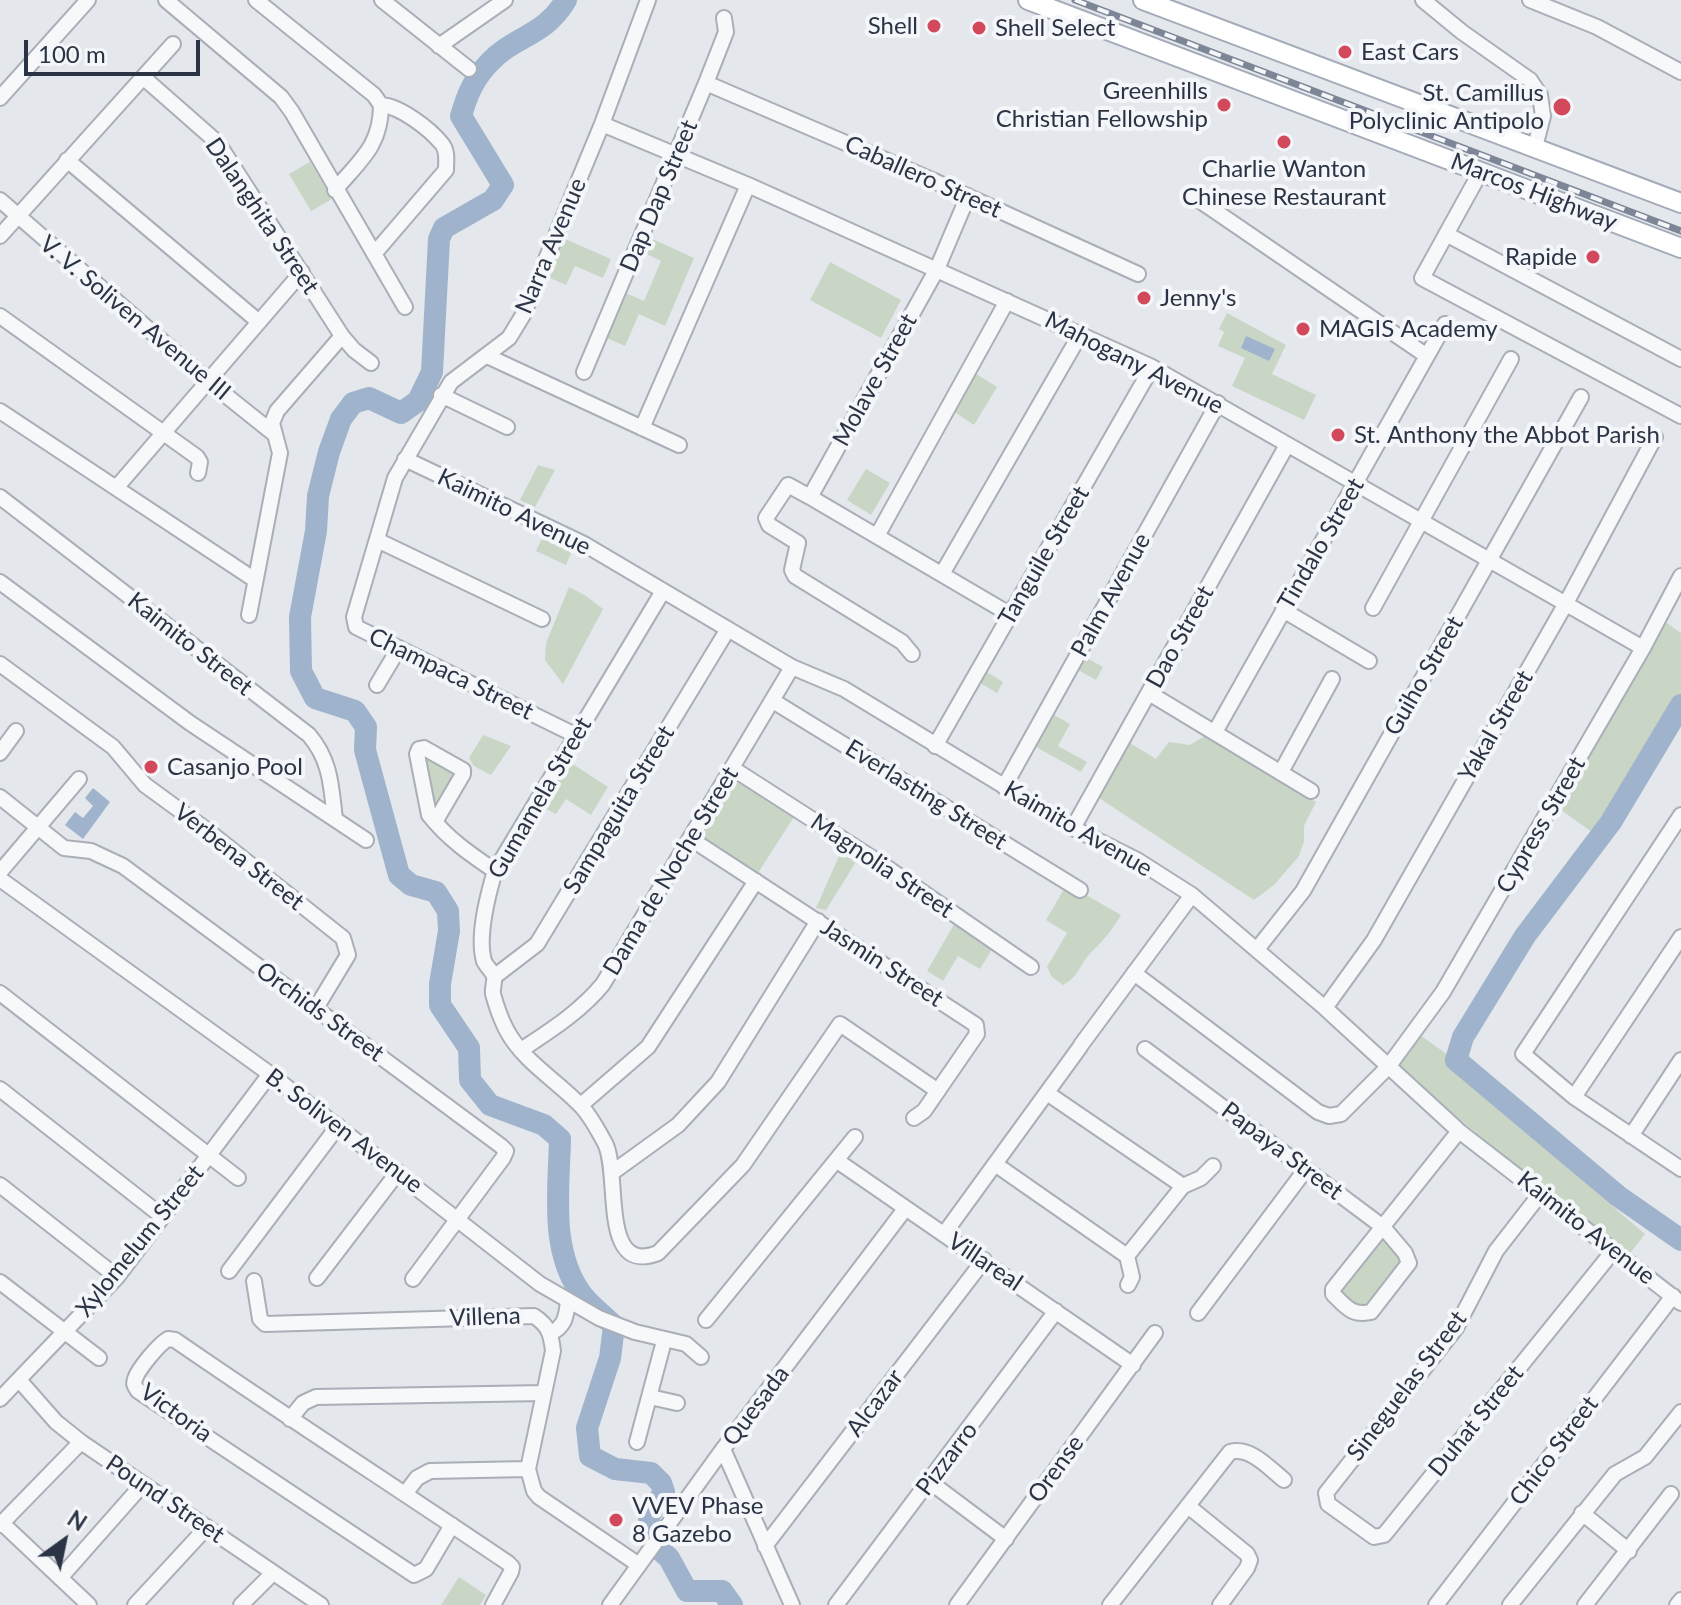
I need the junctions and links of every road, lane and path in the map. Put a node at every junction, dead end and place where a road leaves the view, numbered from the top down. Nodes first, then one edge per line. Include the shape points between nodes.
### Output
1 (88, 0) edge
2 (166, 0) edge
3 (256, 0) edge
4 (382, 0) edge
5 (505, 0) edge
6 (648, 0) edge
7 (1028, 0) edge
8 (1143, 0) edge
9 (1423, 0) edge
10 (1530, 0) edge
11 (724, 18) dead end
12 (173, 44) dead end
13 (439, 46) junction
14 (469, 69) dead end
15 (1680, 70) edge
16 (144, 78) junction
17 (706, 83) junction
18 (0, 98) edge
19 (381, 105) junction
20 (602, 124) junction
21 (1535, 147) junction
22 (676, 156) junction
23 (67, 160) junction
24 (1481, 171) junction
25 (748, 185) junction
26 (335, 190) junction
27 (968, 196) junction
28 (1196, 198) dead end
29 (0, 200) edge
30 (1681, 203) edge
31 (16, 216) junction
32 (1446, 234) junction
33 (0, 236) edge
34 (1681, 248) edge
35 (374, 254) junction
36 (937, 269) junction
37 (302, 272) junction
38 (1138, 274) dead end
39 (1007, 301) junction
40 (405, 307) dead end
41 (0, 316) edge
42 (259, 322) junction
43 (1445, 324) dead end
44 (1081, 333) junction
45 (342, 336) junction
46 (487, 356) junction
47 (1427, 356) junction
48 (1511, 359) dead end
49 (1681, 359) edge
50 (371, 363) dead end
51 (1152, 367) junction
52 (584, 372) dead end
53 (208, 381) junction
54 (441, 395) junction
55 (1581, 397) dead end
56 (1218, 403) junction
57 (0, 411) edge
58 (1681, 416) edge
59 (507, 427) dead end
60 (642, 428) junction
61 (164, 433) junction
62 (273, 433) junction
63 (1655, 437) dead end
64 (679, 445) dead end
65 (1287, 445) junction
66 (405, 459) junction
67 (198, 473) dead end
68 (1355, 484) junction
69 (116, 488) junction
70 (0, 497) edge
71 (810, 497) junction
72 (1420, 521) junction
73 (877, 536) junction
74 (377, 540) junction
75 (1490, 561) junction
76 (942, 574) junction
77 (1681, 576) edge
78 (255, 580) junction
79 (0, 582) edge
80 (663, 591) junction
81 (1565, 605) junction
82 (1373, 608) dead end
83 (1283, 610) junction
84 (249, 615) dead end
85 (1011, 615) junction
86 (542, 619) dead end
87 (728, 629) junction
88 (399, 648) junction
89 (1643, 648) junction
90 (912, 654) dead end
91 (1369, 661) dead end
92 (0, 664) edge
93 (792, 667) junction
94 (1332, 679) dead end
95 (377, 685) dead end
96 (1149, 693) junction
97 (773, 701) junction
98 (16, 731) dead end
99 (1215, 732) junction
100 (575, 735) junction
101 (935, 746) junction
102 (0, 753) edge
103 (732, 768) junction
104 (1281, 772) junction
105 (79, 779) dead end
106 (1004, 787) junction
107 (1311, 791) dead end
108 (0, 797) edge
109 (335, 819) junction
110 (435, 822) junction
111 (1679, 823) edge
112 (37, 828) junction
113 (1073, 828) junction
114 (691, 839) junction
115 (366, 840) dead end
116 (495, 871) junction
117 (0, 872) edge
118 (0, 879) edge
119 (756, 881) junction
120 (1080, 890) dead end
121 (1192, 895) junction
122 (818, 921) junction
123 (1681, 937) edge
124 (1258, 948) junction
125 (1031, 967) dead end
126 (1134, 973) junction
127 (494, 977) junction
128 (0, 993) edge
129 (316, 1008) junction
130 (1325, 1008) junction
131 (1145, 1049) dead end
132 (521, 1050) junction
133 (1681, 1060) edge
134 (1388, 1067) junction
135 (270, 1074) junction
136 (0, 1089) edge
137 (938, 1091) junction
138 (1047, 1093) junction
139 (1574, 1097) junction
140 (581, 1105) junction
141 (914, 1118) dead end
142 (338, 1126) junction
143 (1459, 1131) junction
144 (1631, 1136) junction
145 (855, 1137) dead end
146 (209, 1156) junction
147 (836, 1160) junction
148 (995, 1164) junction
149 (1213, 1166) dead end
150 (1306, 1169) junction
151 (1681, 1169) edge
152 (398, 1172) junction
153 (613, 1172) junction
154 (238, 1178) dead end
155 (0, 1185) edge
156 (1183, 1186) junction
157 (1541, 1193) junction
158 (905, 1209) junction
159 (163, 1217) junction
160 (458, 1218) junction
161 (1383, 1227) junction
162 (944, 1234) junction
163 (1614, 1250) junction
164 (1127, 1256) junction
165 (984, 1260) junction
166 (229, 1271) dead end
167 (117, 1277) junction
168 (317, 1278) dead end
169 (413, 1279) dead end
170 (254, 1281) dead end
171 (0, 1282) edge
172 (1128, 1285) dead end
173 (1677, 1300) edge
174 (568, 1302) junction
175 (1056, 1311) junction
176 (1198, 1313) dead end
177 (706, 1320) dead end
178 (67, 1331) junction
179 (551, 1333) junction
180 (1155, 1333) dead end
181 (664, 1341) junction
182 (701, 1357) dead end
183 (99, 1358) dead end
184 (1133, 1365) junction
185 (20, 1381) junction
186 (544, 1393) junction
187 (650, 1397) junction
188 (0, 1399) edge
189 (677, 1403) dead end
190 (1681, 1412) edge
191 (290, 1419) junction
192 (81, 1442) junction
193 (637, 1442) dead end
194 (723, 1449) junction
195 (528, 1469) junction
196 (1284, 1480) dead end
197 (930, 1482) junction
198 (143, 1484) junction
199 (405, 1494) junction
200 (1671, 1494) dead end
201 (1325, 1499) joint
202 (1188, 1506) junction
203 (1582, 1513) junction
204 (1, 1524) edge
205 (452, 1525) junction
206 (207, 1527) junction
207 (1006, 1539) junction
208 (765, 1546) junction
209 (1629, 1551) junction
210 (643, 1560) junction
211 (273, 1573) junction
212 (60, 1578) junction
213 (1681, 1600) edge
214 (1444, 1602) edge
215 (89, 1605) edge
216 (135, 1605) edge
217 (241, 1605) edge
218 (321, 1605) edge
219 (493, 1605) edge
220 (610, 1605) edge
221 (792, 1605) edge
222 (836, 1605) edge
223 (957, 1605) edge
224 (1110, 1605) edge
225 (1220, 1605) edge
226 (1510, 1605) edge
227 (1585, 1605) edge
228 (1677, 1605) edge

1 - 18 street
2 - 26 street via 281,97
3 - 19 street
4 - 13 street
5 - 13 street
6 - 20 street, Narra Avenue
7 - 24 main road, Marcos Highway
8 - 21 main road, Marcos Highway
9 - 21 street via 1530,80 1540,95 1543,116
10 - 15 street
11 - 17 street, Dap Dap Street via 726,32
12 - 16 street
13 - 14 street
16 - 23 street
16 - 37 street, Dalanghita Street via 218,143
17 - 22 street, Dap Dap Street
17 - 27 street, Caballero Street
19 - 26 street via 374,143
19 - 35 street via 406,114 443,145 447,156 446,170
20 - 22 street, Mahogany Avenue
20 - 46 street, Narra Avenue via 523,315 509,338
21 - 30 main road, Marcos Highway
22 - 25 street, Mahogany Avenue
22 - 52 street, Dap Dap Street
23 - 31 street
23 - 42 street
24 - 32 street
24 - 34 main road, Marcos Highway
25 - 36 street, Mahogany Avenue
25 - 60 street
26 - 35 street
27 - 36 street, Molave Street
27 - 38 street, Caballero Street
28 - 47 street
29 - 31 street, V. V. Soliven Avenue III
31 - 33 street
31 - 53 street, V. V. Soliven Avenue III
32 - 49 street
32 - 58 street via 1422,274 1425,281
35 - 40 street
36 - 39 street, Mahogany Avenue
36 - 71 street, Molave Street
37 - 42 street
37 - 45 street, Dalanghita Street
39 - 44 street, Mahogany Avenue
39 - 73 street
41 - 61 street
42 - 53 street
43 - 47 street, Tindalo Street
44 - 51 street, Mahogany Avenue
44 - 76 street
45 - 50 street, Dalanghita Street
45 - 62 street via 277,411
46 - 54 street, Narra Avenue via 466,368
46 - 60 street
47 - 68 street, Tindalo Street
48 - 72 street
51 - 56 street, Mahogany Avenue
51 - 85 street, Tanguile Street
53 - 61 street
53 - 62 street, V. V. Soliven Avenue III
54 - 59 street
54 - 66 street, Narra Avenue
55 - 75 street, Guiho Street
56 - 65 street, Mahogany Avenue
56 - 106 street, Palm Avenue
57 - 69 street
60 - 64 street
61 - 67 street via 197,457
61 - 69 street
62 - 78 street via 280,453
63 - 81 street, Yakal Street
65 - 68 street, Mahogany Avenue
65 - 96 street, Dao Street
66 - 74 street, Champaca Street
66 - 80 street, Kaimito Avenue via 584,544
68 - 72 street, Mahogany Avenue
68 - 83 street, Tindalo Street
69 - 78 street
70 - 109 street, Kaimito Street via 309,735 322,750
71 - 73 street
71 - 90 street via 788,485 766,518 798,543 795,576 902,642
72 - 75 street, Mahogany Avenue
72 - 82 street
73 - 76 street
74 - 86 street
74 - 88 street, Champaca Street via 354,617 356,627
75 - 81 street, Mahogany Avenue
75 - 124 street, Guiho Street via 1303,891
76 - 85 street
77 - 89 street, Cypress Street
78 - 84 street
79 - 109 street via 178,714
80 - 87 street, Kaimito Avenue
80 - 100 street, Gumamela Street
81 - 89 street, Mahogany Avenue
81 - 130 street, Yakal Street via 1374,940
83 - 91 street
83 - 99 street, Tindalo Street
85 - 101 street, Tanguile Street
87 - 93 street, Kaimito Avenue
87 - 127 street, Sampaguita Street via 537,944
88 - 95 street
88 - 100 street, Champaca Street
89 - 134 street, Cypress Street via 1443,992
92 - 129 street, Verbena Street via 113,747 145,785 343,938 348,955
93 - 97 street, Dama de Noche Street
93 - 101 street, Kaimito Avenue via 844,689
94 - 104 street
96 - 99 street
96 - 113 street, Dao Street
97 - 103 street, Dama de Noche Street
97 - 120 street, Everlasting Street
98 - 102 street
99 - 104 street
100 - 116 street, Gumamela Street
101 - 106 street, Kaimito Avenue
103 - 114 street, Dama de Noche Street
103 - 125 street, Magnolia Street
104 - 107 street
105 - 112 street
106 - 113 street, Kaimito Avenue
108 - 112 street, Orchids Street
109 - 115 street
110 - 110 street via 429,815 417,754 424,748 463,770
110 - 116 street via 458,846
111 - 139 street via 1523,1052
112 - 117 street
112 - 129 street, Orchids Street via 64,848 91,851 116,862
113 - 121 street, Kaimito Avenue
114 - 119 street, Jasmin Street
114 - 132 street, Dama de Noche Street via 603,984 567,1020
116 - 127 street, Gumamela Street via 483,944 484,961
118 - 135 street, B. Soliven Avenue
119 - 122 street, Jasmin Street
119 - 140 street via 648,1047
121 - 124 street, Kaimito Avenue
121 - 126 street
122 - 137 street, Jasmin Street via 976,1025 977,1034
122 - 153 street via 718,1082 678,1125
123 - 139 street
124 - 130 street, Kaimito Avenue
126 - 134 street, Cypress Street via 1318,1112 1341,1114
126 - 138 street
127 - 132 street, Gumamela Street via 493,993 502,1018
128 - 146 street
129 - 160 street, Orchids Street via 506,1151
130 - 134 street, Kaimito Avenue
131 - 150 street, Papaya Street
132 - 140 street, Gumamela Street
133 - 144 street
134 - 143 street, Kaimito Avenue
135 - 142 street, B. Soliven Avenue
135 - 146 street, Xylomelum Street
136 - 159 street
137 - 141 street, Jasmin Street
137 - 153 street, Gumamela Street via 840,1024 743,1165 658,1253 646,1258 622,1247
138 - 148 street
138 - 156 street
139 - 144 street
140 - 153 street, Gumamela Street via 607,1148
142 - 152 street, B. Soliven Avenue
142 - 166 street
143 - 157 street, Kaimito Avenue
143 - 161 street
144 - 151 street
145 - 147 street
146 - 154 street
146 - 159 street, Xylomelum Street
147 - 158 street, Villareal
147 - 177 street
148 - 162 street
148 - 164 street
149 - 156 street
150 - 161 street, Papaya Street
150 - 176 street
152 - 160 street, B. Soliven Avenue
152 - 168 street
155 - 167 street
156 - 164 street
157 - 163 street, Kaimito Avenue
157 - 201 street, Sineguelas Street via 1496,1251 1456,1328
158 - 162 street, Villareal
158 - 194 street, Quesada
159 - 167 street, Xylomelum Street
160 - 169 street, Orchids Street
160 - 174 street, B. Soliven Avenue
161 - 161 street, Papaya Street via 1409,1263 1371,1312 1352,1313 1333,1289
162 - 165 street, Villareal
163 - 173 street, Kaimito Avenue
163 - 201 street, Duhat Street via 1384,1535 1374,1537
164 - 172 street via 1132,1277
165 - 175 street, Villareal
165 - 208 street, Alcazar
167 - 178 street, Xylomelum Street
170 - 179 street, Villena via 265,1324 534,1316
171 - 178 street
173 - 214 street, Chico Street
174 - 179 street via 566,1319
174 - 181 street, B. Soliven Avenue
175 - 184 street, Villareal
175 - 197 street, Pizzarro
178 - 183 street
178 - 185 street, Xylomelum Street
179 - 186 street, Villena via 553,1351
180 - 184 street, Orense
181 - 182 street, B. Soliven Avenue via 686,1344
181 - 187 street
184 - 207 street, Orense
185 - 188 street, Xylomelum Street
185 - 192 street, Pound Street
186 - 191 street via 316,1397
186 - 195 street, Villena
187 - 189 street
187 - 193 street
190 - 203 street via 1645,1457 1615,1474
191 - 199 street, Victoria
191 - 205 street, Victoria via 175,1340 161,1343 135,1377 138,1391 414,1575 426,1569
192 - 198 street, Pound Street
192 - 204 street
194 - 208 street
194 - 210 street, Quesada
195 - 199 street via 430,1471
195 - 210 street via 539,1497
196 - 202 street via 1247,1452 1230,1452
197 - 207 street
197 - 222 street, Pizzarro
198 - 206 street, Pound Street
198 - 212 street
199 - 205 street, Victoria
200 - 209 street
202 - 224 street
202 - 225 street via 1250,1560
203 - 209 street
203 - 226 street
204 - 212 street
205 - 219 street, Victoria via 512,1567
206 - 211 street, Pound Street
206 - 216 street
207 - 223 street, Orense
208 - 221 street
209 - 227 street
210 - 220 street, Quesada
211 - 217 street
211 - 218 street, Pound Street
212 - 215 street
213 - 228 street

